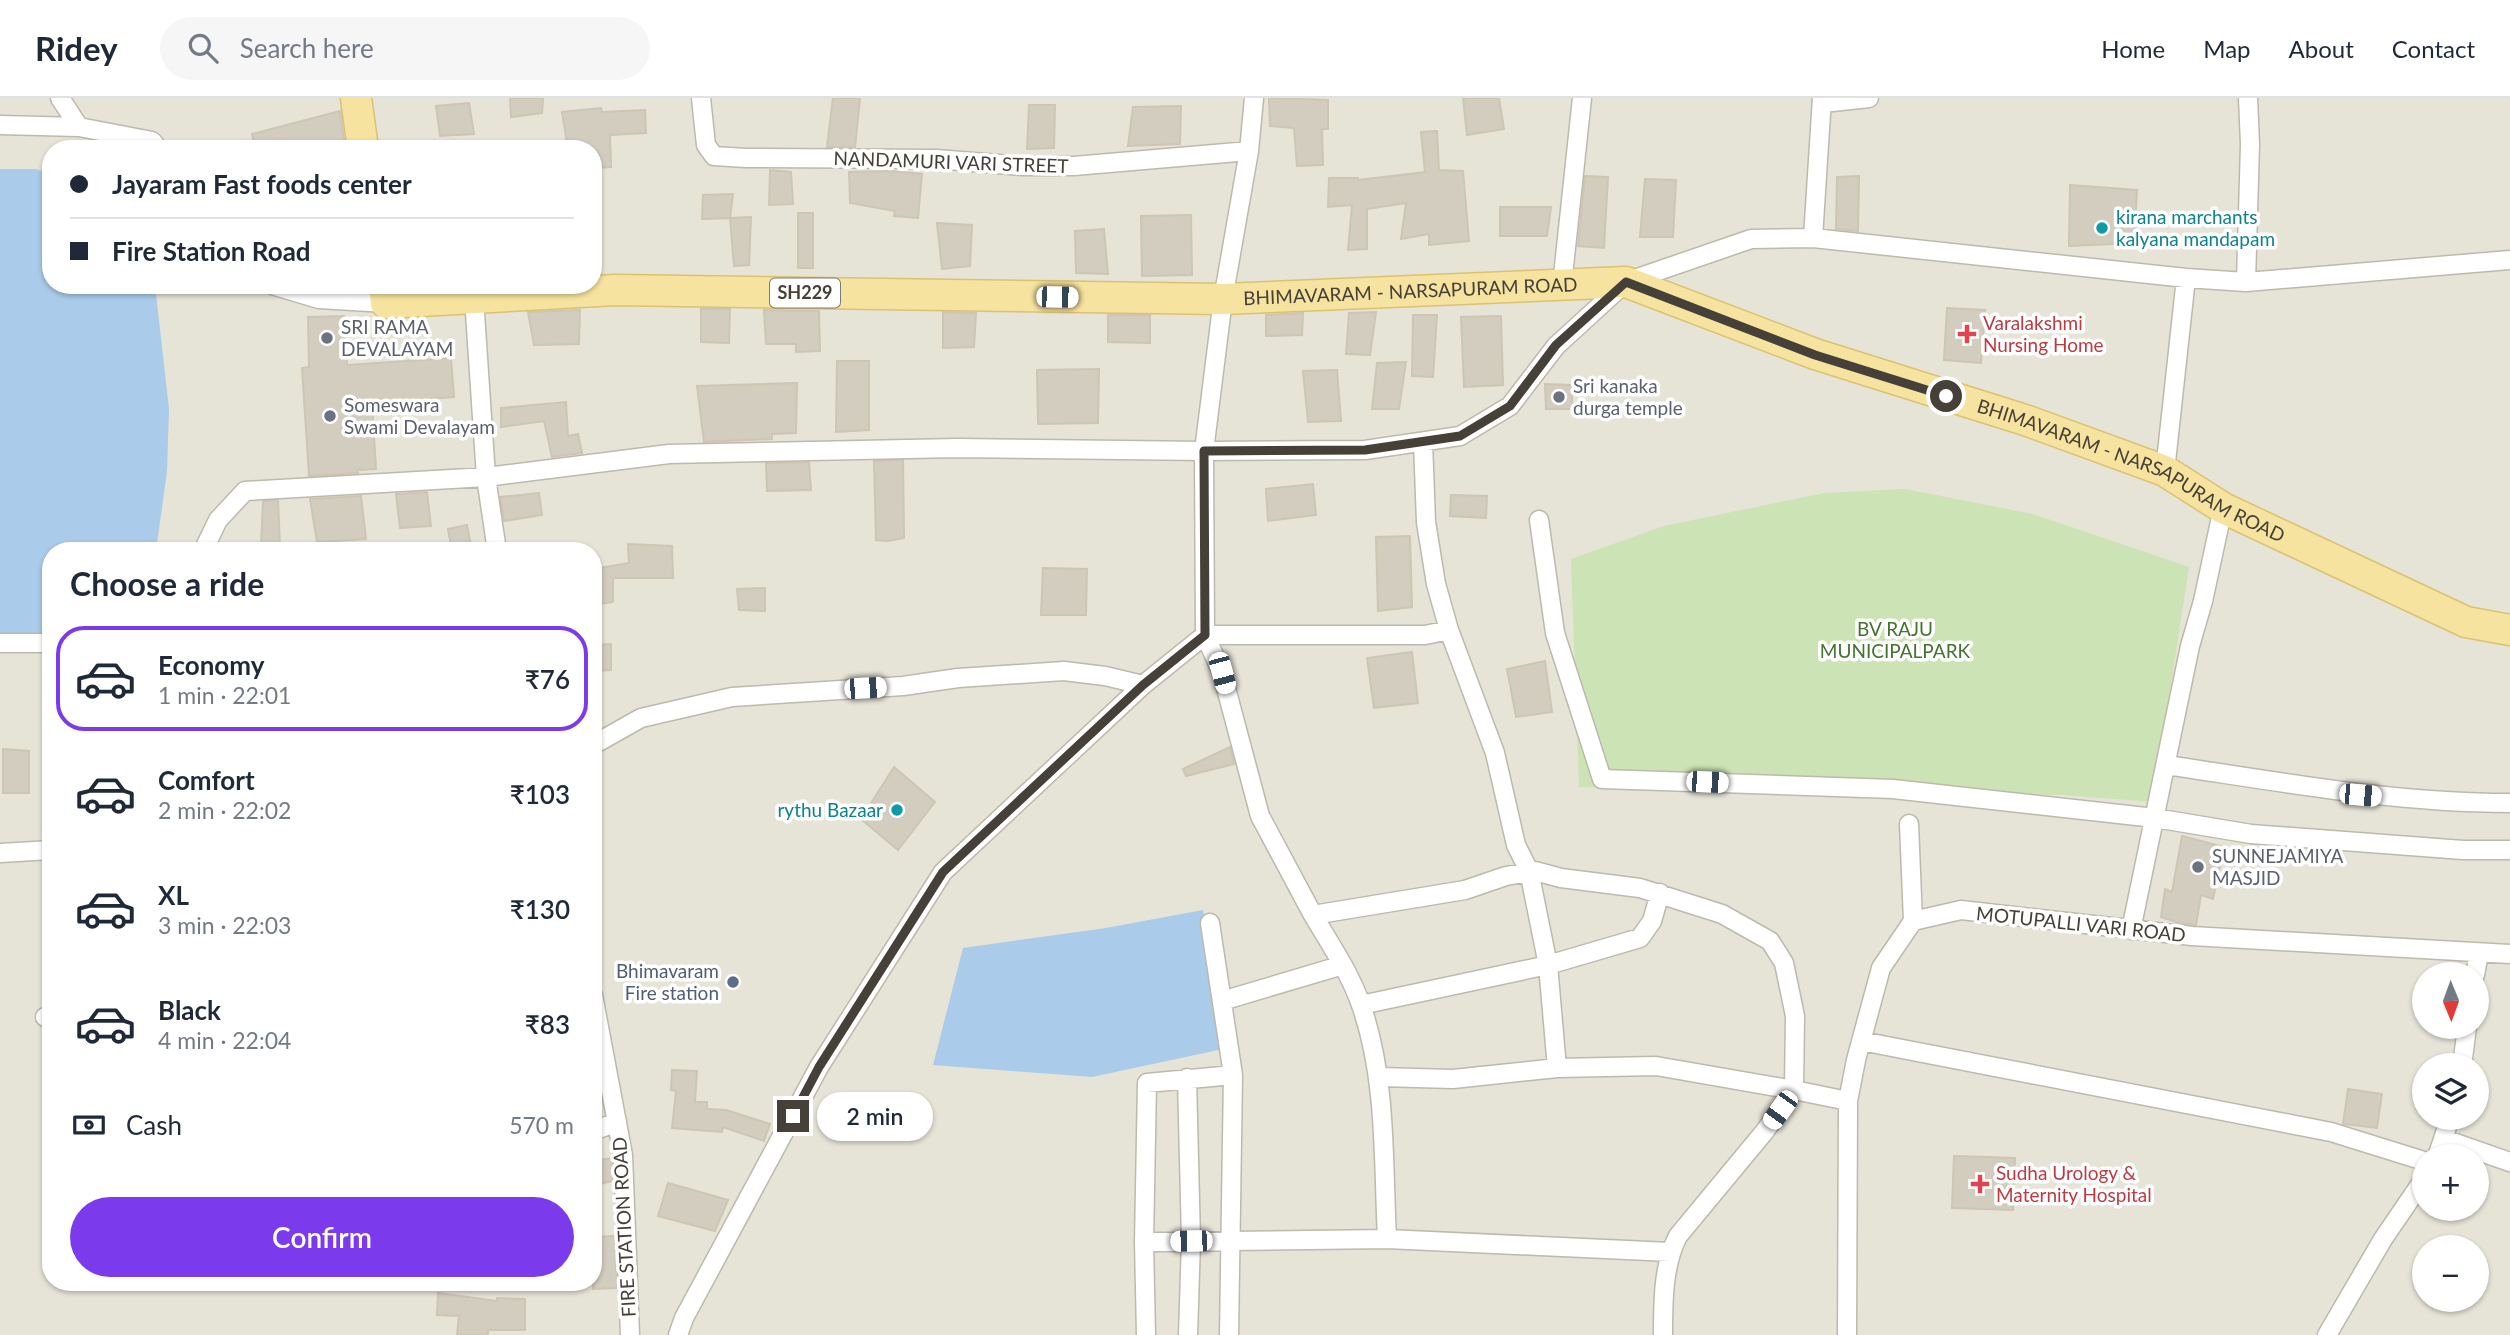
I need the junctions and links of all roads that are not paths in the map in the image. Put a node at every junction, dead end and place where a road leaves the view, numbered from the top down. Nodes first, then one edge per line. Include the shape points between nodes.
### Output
1 (61, 98) edge
2 (356, 98) edge
3 (701, 98) edge
4 (1254, 98) edge
5 (1582, 98) edge
6 (1869, 98) edge
7 (2248, 98) edge
8 (1823, 100) edge
9 (0, 125) edge
10 (79, 127) junction
11 (147, 140) edge
12 (362, 140) edge
13 (1249, 151) junction
14 (1812, 238) junction
15 (2510, 260) edge
16 (2186, 278) junction
17 (1626, 282) junction
18 (2246, 282) junction
19 (1562, 285) junction
20 (602, 290) edge
21 (302, 294) edge
22 (385, 294) edge
23 (537, 294) edge
24 (474, 298) junction
25 (1223, 299) junction
26 (1423, 442) junction
27 (1204, 451) junction
28 (2165, 471) junction
29 (486, 477) junction
30 (2223, 508) junction
31 (1539, 520) dead end
32 (207, 542) edge
33 (496, 542) edge
34 (2510, 630) edge
35 (1449, 631) junction
36 (1205, 635) junction
37 (0, 643) edge
38 (42, 643) edge
39 (1143, 685) junction
40 (602, 740) edge
41 (2166, 765) junction
42 (2510, 803) edge
43 (2155, 818) junction
44 (1909, 824) dead end
45 (2510, 850) edge
46 (42, 851) edge
47 (0, 853) edge
48 (1529, 872) junction
49 (1660, 894) junction
50 (1313, 915) junction
51 (1913, 921) junction
52 (1210, 923) dead end
53 (2131, 930) junction
54 (2479, 953) junction
55 (2510, 954) edge
56 (2477, 962) edge
57 (1343, 965) junction
58 (1548, 965) junction
59 (1222, 1001) junction
60 (1361, 1004) junction
61 (1861, 1041) junction
62 (602, 1043) edge
63 (1558, 1068) junction
64 (1233, 1075) junction
65 (1380, 1077) junction
66 (1188, 1078) junction
67 (1794, 1090) junction
68 (1848, 1101) junction
69 (617, 1122) junction
70 (602, 1128) edge
71 (2447, 1130) edge
72 (2444, 1139) junction
73 (2442, 1144) edge
74 (2412, 1157) edge
75 (2510, 1162) edge
76 (2412, 1197) edge
77 (1387, 1239) junction
78 (1191, 1241) junction
79 (1144, 1242) junction
80 (1232, 1242) junction
81 (1670, 1252) junction
82 (630, 1335) edge
83 (678, 1335) edge
84 (1146, 1335) edge
85 (1188, 1335) edge
86 (1229, 1335) edge
87 (1663, 1335) edge
88 (1847, 1335) edge
89 (2326, 1335) edge

1 - 10 street
2 - 12 main road
3 - 13 street, NANDAMURI VARI STREET via 706,145 714,156 1074,166
4 - 13 street
5 - 19 street
6 - 8 street
7 - 18 street
8 - 14 street
9 - 10 street
10 - 11 street
13 - 25 street
14 - 16 street
14 - 17 street via 1751,239
15 - 18 street
16 - 18 street
16 - 28 street
17 - 19 main road, BHIMAVARAM - NARSAPURAM ROAD / SH229
17 - 26 street via 1556,345 1510,406 1460,436
17 - 28 main road, BHIMAVARAM - NARSAPURAM ROAD / SH229 via 1815,355 2025,420
19 - 25 main road, BHIMAVARAM - NARSAPURAM ROAD / SH229
20 - 25 main road, BHIMAVARAM - NARSAPURAM ROAD / SH229
21 - 22 street via 319,299
22 - 24 main road, BHIMAVARAM - NARSAPURAM ROAD / SH229
23 - 24 main road, BHIMAVARAM - NARSAPURAM ROAD / SH229
24 - 29 street
25 - 27 street
26 - 27 street via 1365,450
26 - 35 street via 1426,522
27 - 29 street via 957,448 670,454
27 - 36 street
28 - 30 main road, BHIMAVARAM - NARSAPURAM ROAD / SH229
29 - 32 street via 245,491 218,520
29 - 33 street
30 - 34 main road, BHIMAVARAM - NARSAPURAM ROAD / SH229 via 2466,622
30 - 41 street
31 - 43 street via 1555,634 1602,779 1893,789
35 - 36 street via 1425,635
35 - 48 street via 1495,753 1516,845
36 - 39 street
36 - 50 street via 1222,673 1260,817
37 - 38 street
39 - 40 street via 1064,671 733,697 641,718
39 - 83 street via 943,872 819,1067
41 - 42 street via 2360,795
41 - 43 street
43 - 45 street via 2251,834
43 - 53 street
44 - 51 street
46 - 47 street
48 - 49 street
48 - 50 street via 1465,890
48 - 58 street
49 - 58 street via 1652,921 1640,938
49 - 67 street via 1722,914 1770,941 1784,963 1795,1017
50 - 57 street
51 - 53 street, MOTUPALLI VARI ROAD via 1961,910
51 - 61 street via 1881,968
52 - 59 street
53 - 54 street, MOTUPALLI VARI ROAD
54 - 55 street, MOTUPALLI VARI ROAD
54 - 56 street
57 - 59 street
57 - 60 street
58 - 60 street
58 - 63 street
59 - 64 street
60 - 65 street
61 - 68 street
61 - 74 street via 2331,1132
62 - 69 street, FIRE STATION ROAD
63 - 65 street via 1453,1079
63 - 67 street via 1656,1066
64 - 66 street
64 - 80 street
65 - 77 street
66 - 78 street
66 - 79 street via 1147,1083
67 - 68 street
67 - 81 street
68 - 88 street
69 - 70 street
69 - 82 street, FIRE STATION ROAD via 623,1155
71 - 72 street
72 - 73 street
72 - 75 street
76 - 89 street
77 - 80 street
77 - 81 street
78 - 79 street
78 - 80 street
78 - 85 street
79 - 84 street
80 - 86 street
81 - 87 street

